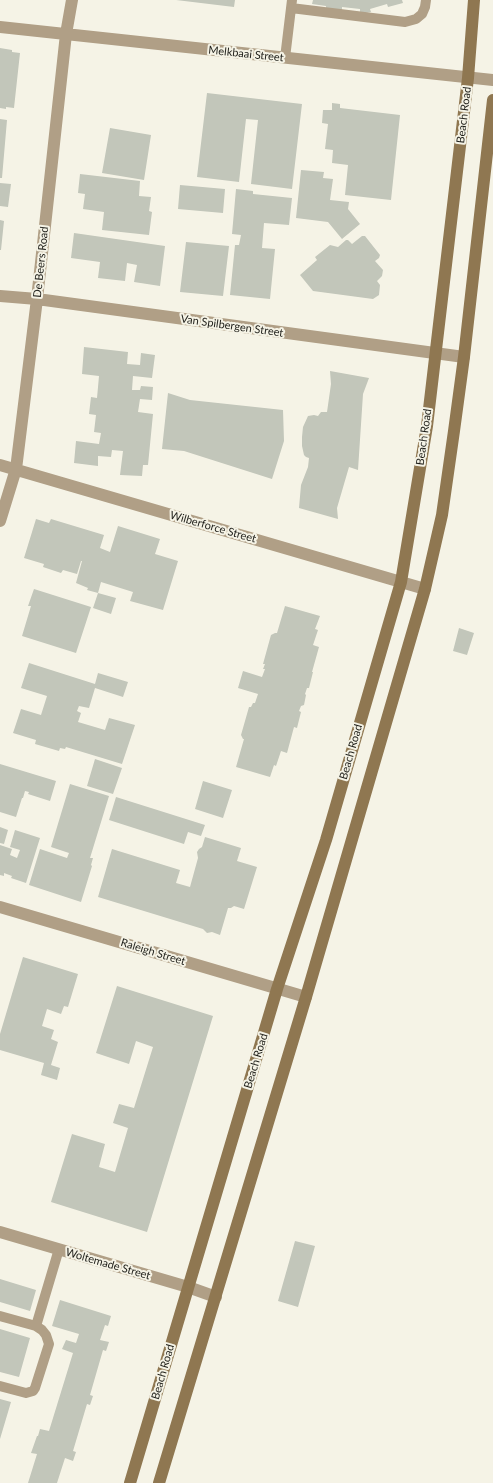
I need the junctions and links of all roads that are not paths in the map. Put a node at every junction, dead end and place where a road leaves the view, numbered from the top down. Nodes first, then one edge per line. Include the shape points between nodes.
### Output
1 (72, 0) edge
2 (426, 0) edge
3 (474, 0) edge
4 (291, 4) edge
5 (0, 27) edge
6 (66, 34) junction
7 (285, 58) junction
8 (468, 78) junction
9 (493, 80) edge
10 (493, 100) edge
11 (0, 296) edge
12 (36, 299) junction
13 (435, 353) junction
14 (464, 357) junction
15 (0, 465) edge
16 (16, 469) junction
17 (0, 521) edge
18 (401, 582) junction
19 (425, 589) junction
20 (0, 906) edge
21 (278, 989) junction
22 (306, 997) junction
23 (0, 1232) edge
24 (59, 1250) junction
25 (188, 1287) junction
26 (216, 1296) junction
27 (0, 1316) edge
28 (36, 1326) junction
29 (0, 1386) edge
30 (130, 1483) edge
31 (159, 1483) edge

1 - 6 street, De Beers Road
2 - 4 lane via 422,14 416,20 405,22
3 - 8 main road, Beach Road
4 - 7 lane
5 - 6 street, Melkbaai Street
6 - 7 street, Melkbaai Street
6 - 12 street, De Beers Road
7 - 8 street, Melkbaai Street
8 - 9 street, Melkbaai Street
8 - 13 main road, Beach Road
10 - 14 main road
11 - 12 street, Van Spilbergen Street
12 - 13 street, Van Spilbergen Street
12 - 16 street, De Beers Road
13 - 14 street, Van Spilbergen Street
13 - 18 main road, Beach Road via 427,426
14 - 19 main road via 442,515
15 - 16 street, Wilberforce Street
16 - 17 street, De Beers Road
16 - 18 street, Wilberforce Street
18 - 19 street, Wilberforce Street
18 - 21 main road, Beach Road via 326,840
19 - 22 main road
20 - 21 street, Raleigh Street
21 - 22 street, Raleigh Street
21 - 25 main road, Beach Road
22 - 26 main road
23 - 24 street, Woltemade Street
24 - 25 street, Woltemade Street
24 - 28 lane
25 - 26 street, Woltemade Street
25 - 30 main road, Beach Road
26 - 31 main road
27 - 28 lane
28 - 29 lane via 46,1335 49,1344 35,1388 26,1393

